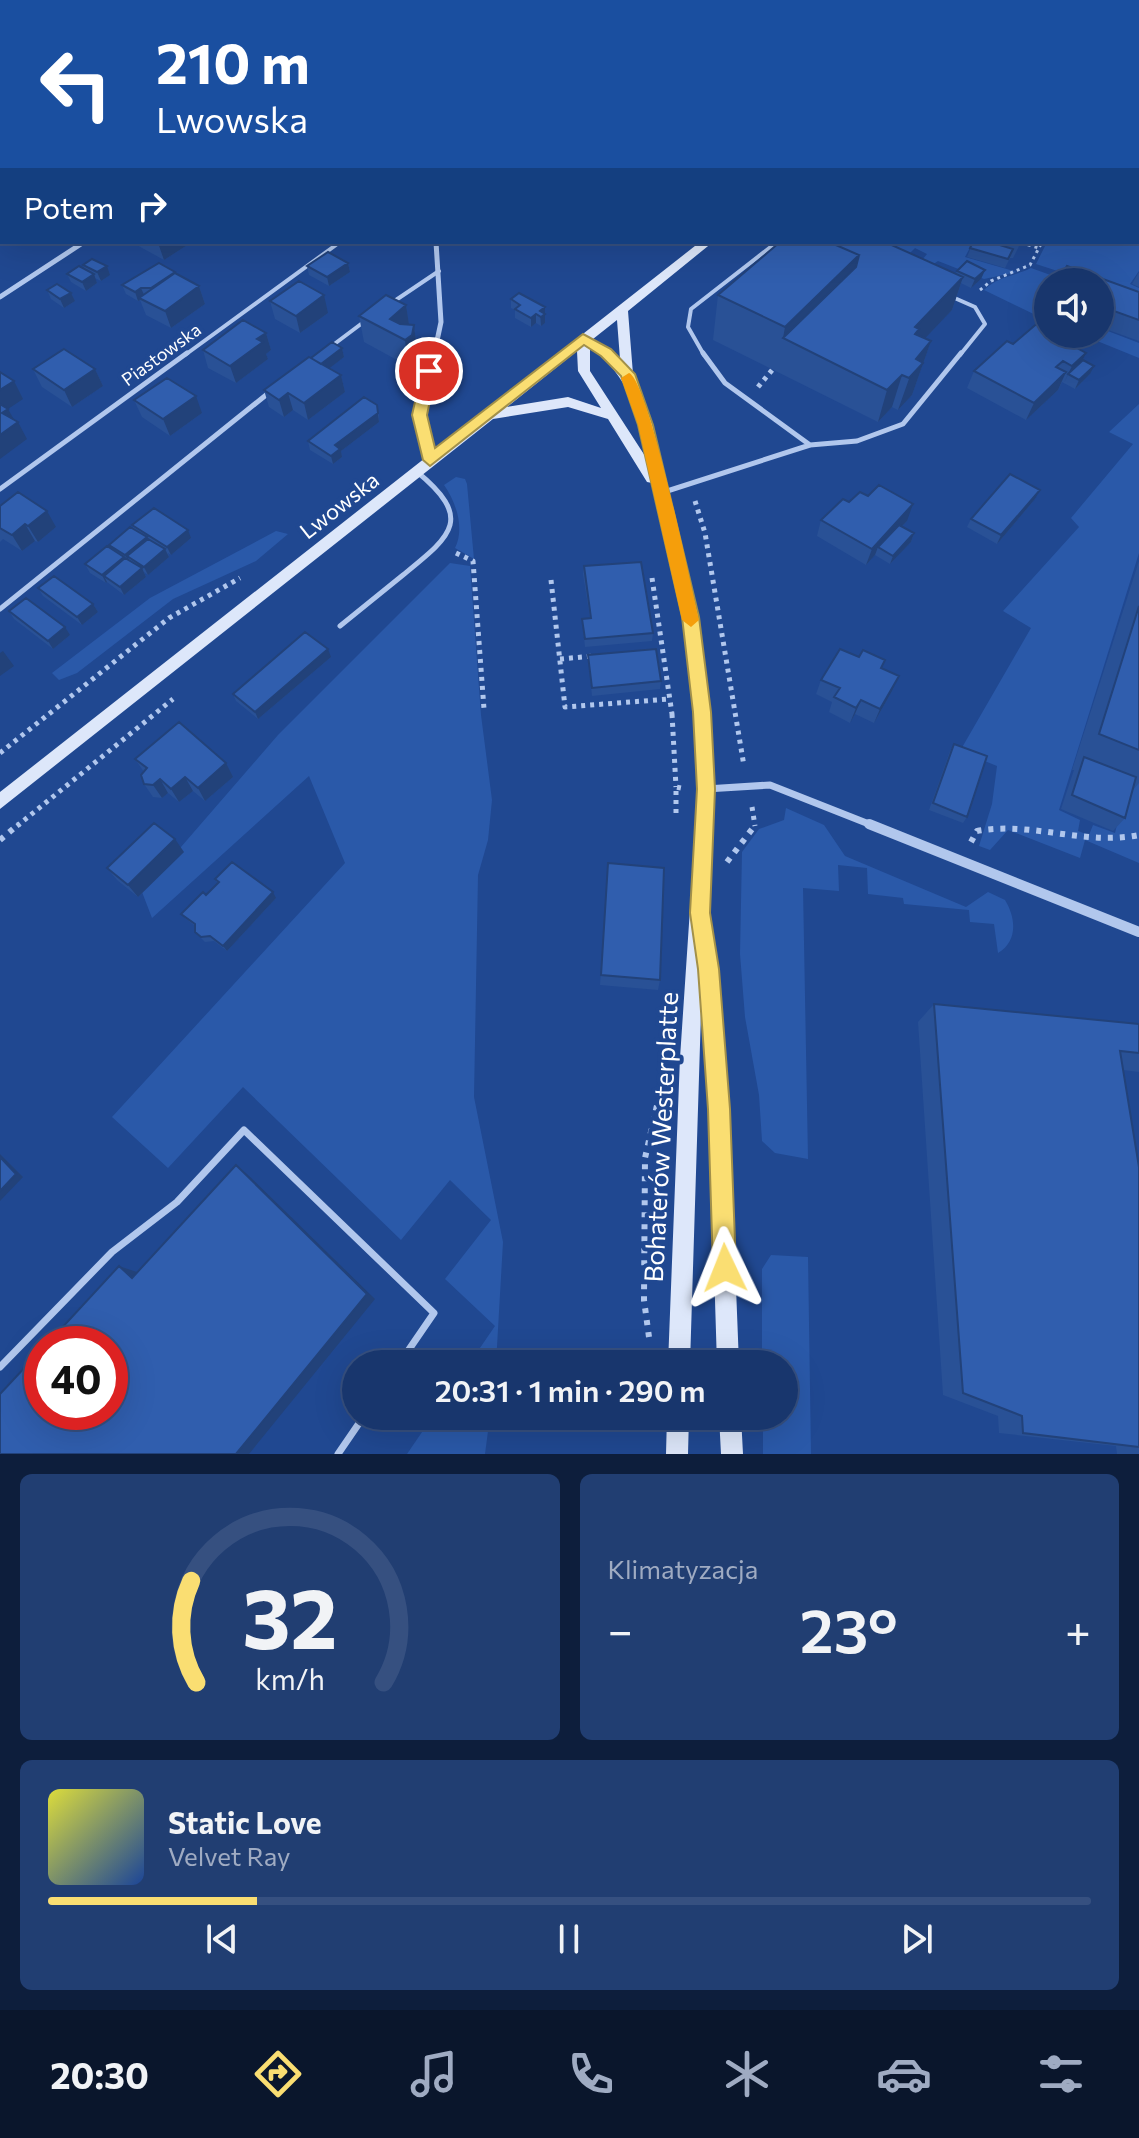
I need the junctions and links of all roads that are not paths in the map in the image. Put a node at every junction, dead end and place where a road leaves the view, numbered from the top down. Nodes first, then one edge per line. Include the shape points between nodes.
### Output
1 (81, 244) edge
2 (337, 244) edge
3 (436, 244) edge
4 (704, 244) edge
5 (774, 244) edge
6 (439, 271) junction
7 (940, 291) edge
8 (0, 297) edge
9 (388, 305) edge
10 (622, 308) junction
11 (376, 313) edge
12 (583, 338) junction
13 (317, 357) edge
14 (627, 374) junction
15 (281, 383) edge
16 (489, 415) junction
17 (612, 416) junction
18 (810, 445) junction
19 (430, 460) junction
20 (416, 471) junction
21 (0, 489) edge
22 (661, 493) junction
23 (0, 609) edge
24 (340, 626) dead end
25 (706, 789) junction
26 (0, 802) edge
27 (700, 913) junction
28 (1139, 932) edge
29 (409, 1350) edge
30 (679, 1350) edge
31 (728, 1350) edge
32 (0, 1367) edge
33 (354, 1430) edge
34 (678, 1430) edge
35 (731, 1430) edge
36 (338, 1454) edge
37 (677, 1454) edge
38 (732, 1454) edge

1 - 8 street
2 - 21 lane, Piastowska
3 - 6 street
4 - 10 street, Lwowska
5 - 18 lane via 691,309 688,327 725,383
6 - 9 lane
6 - 19 street via 441,322 420,415
7 - 18 lane via 975,307 985,324 903,424 857,441
10 - 12 street, Lwowska
10 - 14 street, Bohaterów Westerplatte
11 - 13 lane
12 - 14 street, Bohaterów Westerplatte
12 - 16 street, Lwowska
12 - 17 street, Bohaterów Westerplatte via 584,371
14 - 22 street, Bohaterów Westerplatte via 646,425
15 - 23 lane
16 - 17 street via 568,402
16 - 19 street, Lwowska
17 - 22 street, Bohaterów Westerplatte
18 - 22 lane
19 - 20 street, Lwowska
20 - 24 lane via 449,503 453,521 444,542
20 - 26 street, Lwowska
22 - 25 street, Bohaterów Westerplatte via 690,617
25 - 27 street, Bohaterów Westerplatte
25 - 28 street via 770,785
27 - 30 street, Bohaterów Westerplatte via 689,1058
27 - 31 street, Bohaterów Westerplatte via 719,1109
29 - 32 lane via 434,1313 244,1130 177,1202 112,1252
33 - 36 lane
34 - 37 street
35 - 38 street

